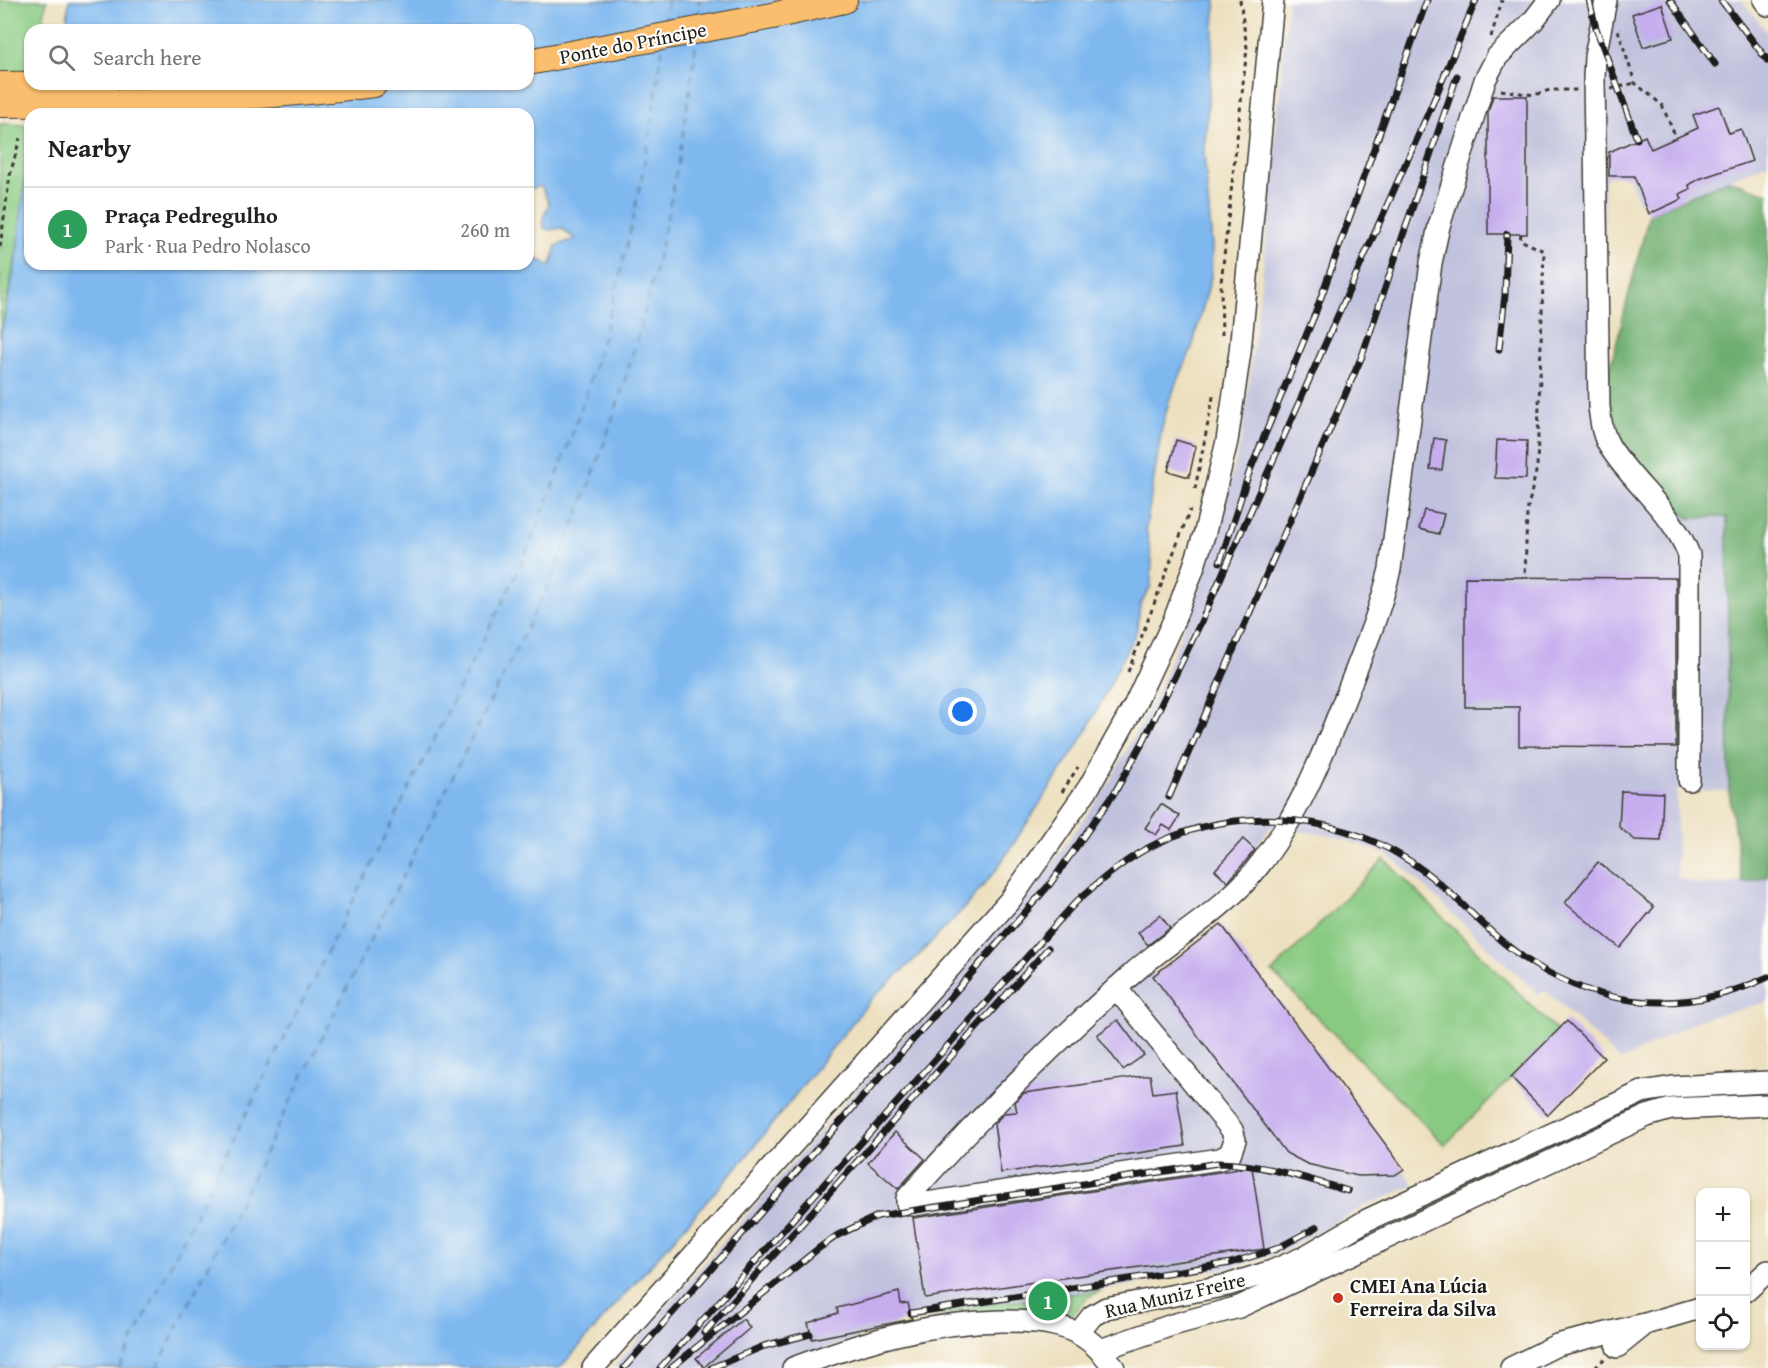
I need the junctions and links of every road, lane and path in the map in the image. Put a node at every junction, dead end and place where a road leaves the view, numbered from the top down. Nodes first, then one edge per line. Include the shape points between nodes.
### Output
1 (767, 0) edge
2 (844, 0) edge
3 (1240, 0) edge
4 (1273, 0) edge
5 (1502, 0) edge
6 (1549, 0) edge
7 (1606, 0) edge
8 (1764, 0) edge
9 (1768, 4) edge
10 (1610, 28) dead end
11 (534, 44) edge
12 (1489, 44) dead end
13 (534, 61) edge
14 (1635, 83) junction
15 (0, 85) edge
16 (24, 85) edge
17 (1482, 89) junction
18 (316, 90) edge
19 (1594, 90) junction
20 (0, 104) edge
21 (20, 138) dead end
22 (1676, 138) dead end
23 (1521, 234) dead end
24 (0, 247) edge
25 (1222, 343) dead end
26 (1217, 381) dead end
27 (1194, 495) dead end
28 (1192, 504) dead end
29 (1525, 578) dead end
30 (1128, 673) dead end
31 (1079, 766) dead end
32 (1689, 780) dead end
33 (1060, 795) dead end
34 (1116, 988) junction
35 (1768, 1082) edge
36 (1768, 1105) edge
37 (1491, 1164) junction
38 (1503, 1184) junction
39 (1768, 1271) edge
40 (1754, 1292) edge
41 (1696, 1309) edge
42 (1645, 1324) junction
43 (1078, 1334) junction
44 (1617, 1347) dead end
45 (1100, 1350) junction
46 (593, 1368) edge
47 (793, 1368) edge
48 (1114, 1368) edge
49 (1511, 1368) edge

1 - 11 main road, Ponte do Príncipe
2 - 13 main road, Ponte do Príncipe
3 - 25 path via 1247,48 1221,283
4 - 46 street via 1240,352 1227,441 1193,569 1134,706 1089,787 1011,899
5 - 12 path
6 - 17 street via 1497,57
7 - 19 street via 1595,57
8 - 9 street
10 - 14 path via 1620,31
14 - 19 path
14 - 22 path via 1662,105
15 - 16 main road
17 - 19 path via 1534,95 1550,90
17 - 34 street via 1449,190 1431,263 1390,569 1377,617 1317,769 1293,816 1252,874 1203,920
18 - 20 main road via 162,101
19 - 32 street via 1601,427 1609,446 1682,537 1689,555
21 - 24 path via 10,175
23 - 29 path via 1520,240 1544,251 1537,467 1527,512
26 - 27 path
28 - 30 path
31 - 33 path
34 - 34 street via 979,1118 907,1198 909,1204 1230,1154 1235,1140 1232,1130
35 - 37 street, Rua Muniz Freire via 1642,1092
36 - 38 street, Rua Muniz Freire via 1658,1112
37 - 38 street
37 - 43 street, Rua Muniz Freire via 1367,1220 1302,1258 1228,1285 1106,1308 1092,1316
38 - 45 street, Rua Muniz Freire via 1239,1307
39 - 40 street
41 - 42 street
42 - 44 street
42 - 49 street via 1557,1345
43 - 45 street, Rua Muniz Freire
43 - 47 street via 1063,1327 1025,1321 952,1323 888,1336
45 - 48 street

